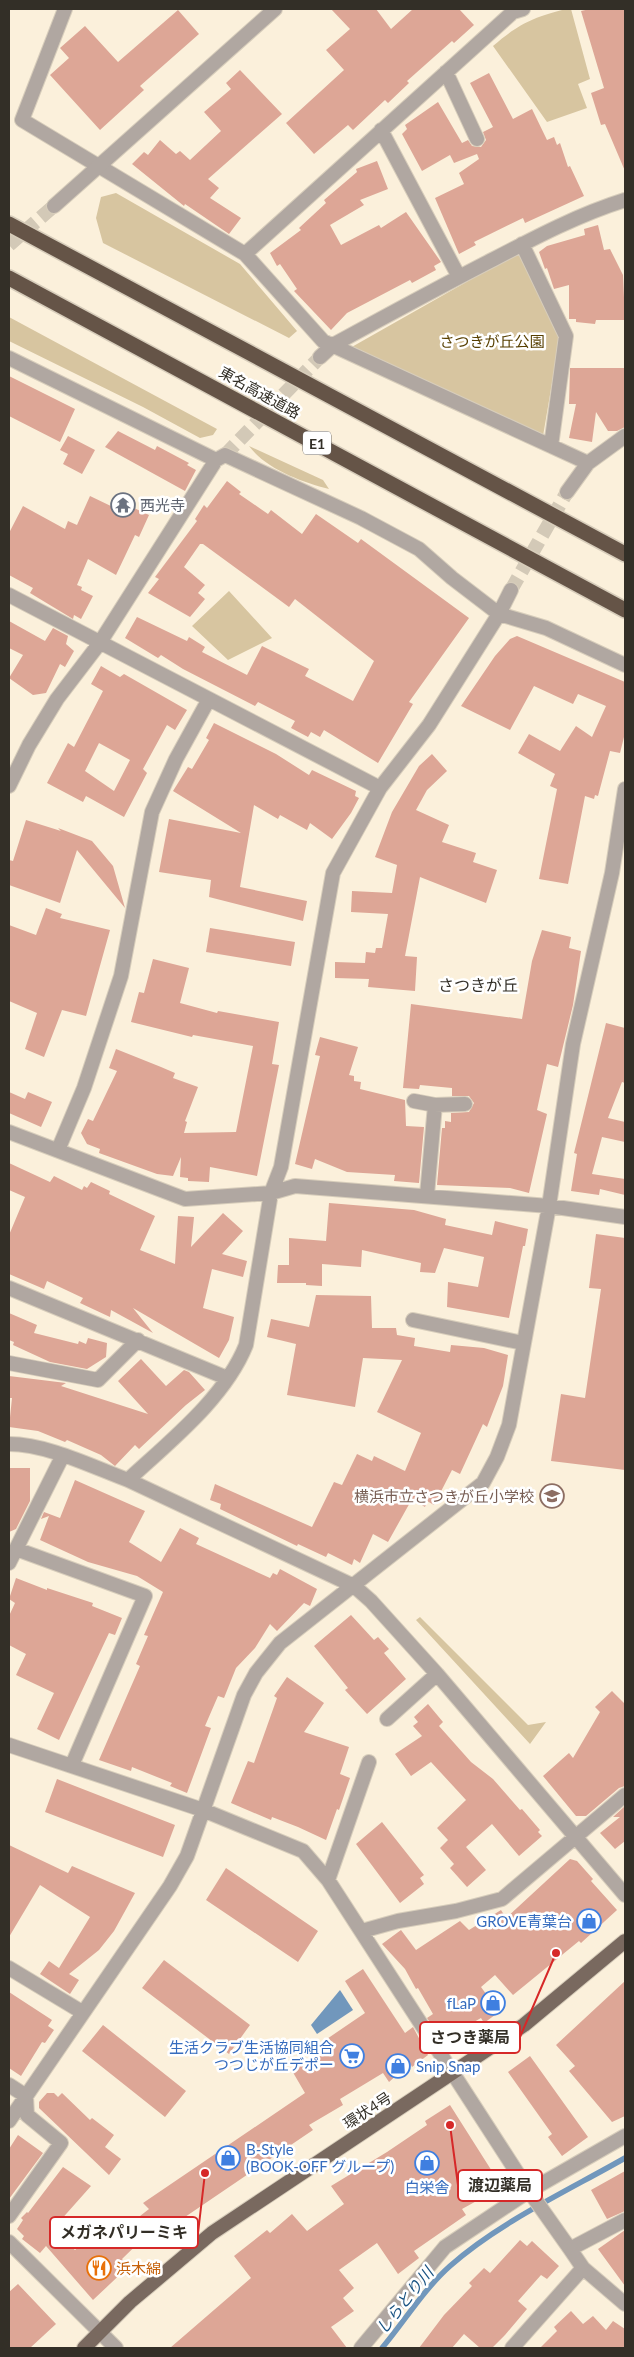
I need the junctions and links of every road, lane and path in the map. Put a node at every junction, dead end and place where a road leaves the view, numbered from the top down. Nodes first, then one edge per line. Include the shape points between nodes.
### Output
1 (65, 9) edge
2 (274, 9) edge
3 (523, 9) edge
4 (446, 72) junction
5 (381, 130) junction
6 (478, 139) dead end
7 (98, 166) junction
8 (625, 200) edge
9 (54, 206) tunnel mouth
10 (9, 224) edge
11 (522, 244) junction
12 (245, 254) junction
13 (459, 277) junction
14 (9, 278) edge
15 (333, 345) junction
16 (320, 357) tunnel mouth
17 (9, 358) edge
18 (625, 436) edge
19 (550, 446) junction
20 (216, 460) junction
21 (588, 463) junction
22 (567, 492) tunnel mouth
23 (625, 554) edge
24 (511, 590) tunnel mouth
25 (9, 595) edge
26 (625, 610) edge
27 (499, 614) junction
28 (99, 644) junction
29 (625, 666) edge
30 (209, 699) junction
31 (9, 786) edge
32 (380, 788) junction
33 (624, 794) edge
34 (414, 1101) dead end
35 (464, 1104) dead end
36 (435, 1105) junction
37 (9, 1132) edge
38 (58, 1150) junction
39 (271, 1193) junction
40 (427, 1195) junction
41 (549, 1206) junction
42 (625, 1217) edge
43 (9, 1288) edge
44 (421, 1326) dead end
45 (138, 1340) junction
46 (523, 1343) junction
47 (9, 1363) edge
48 (227, 1378) junction
49 (9, 1444) edge
50 (63, 1455) junction
51 (128, 1480) junction
52 (16, 1549) junction
53 (9, 1563) edge
54 (354, 1586) junction
55 (438, 1674) junction
56 (386, 1719) dead end
57 (9, 1745) edge
58 (369, 1762) dead end
59 (72, 1765) junction
60 (625, 1795) edge
61 (203, 1810) junction
62 (576, 1836) junction
63 (328, 1880) junction
64 (625, 1896) edge
65 (362, 1931) junction
66 (625, 1942) edge
67 (9, 1968) edge
68 (82, 2012) junction
69 (455, 2072) junction
70 (9, 2085) edge
71 (26, 2096) junction
72 (9, 2120) edge
73 (625, 2136) edge
74 (531, 2193) junction
75 (9, 2216) edge
76 (625, 2220) edge
77 (9, 2242) edge
78 (570, 2249) junction
79 (583, 2268) junction
80 (625, 2304) edge
81 (100, 2332) junction
82 (84, 2348) edge
83 (116, 2348) edge
84 (361, 2348) edge
85 (512, 2348) edge

1 - 7 street via 22,120
2 - 7 street
3 - 4 street via 513,12
4 - 5 street
4 - 6 street
5 - 12 street
5 - 13 street
7 - 9 street
7 - 12 street
8 - 11 street
10 - 23 highway, 東名高速道路
11 - 13 street
11 - 19 street via 566,336
12 - 15 street via 323,341
13 - 15 street
14 - 26 highway, 東名高速道路 / E1
15 - 16 street
15 - 19 street
17 - 20 street
18 - 21 street
19 - 21 street
20 - 27 street via 225,455 419,549
20 - 28 street
21 - 22 street
24 - 27 street
25 - 28 street
27 - 29 street via 546,628
27 - 32 street via 429,725
28 - 30 street
28 - 31 street via 57,699 28,745
30 - 32 street
30 - 38 street via 152,812 121,976 84,1088
32 - 39 street via 333,872 281,1167
33 - 41 street via 612,873 573,1044
34 - 36 street
35 - 36 street
36 - 40 street
37 - 38 street
38 - 39 street via 185,1199
39 - 40 street via 295,1186
39 - 48 street via 246,1345 239,1363
40 - 41 street
41 - 42 street
41 - 46 street
43 - 45 street
44 - 46 street
45 - 47 street via 98,1380
45 - 48 street
46 - 54 street via 509,1425 483,1483
48 - 51 street via 203,1410
49 - 50 street
50 - 51 street
50 - 52 street
51 - 54 street
52 - 53 street
52 - 59 street via 145,1596
54 - 55 street
54 - 61 street via 280,1644 256,1672 244,1695
55 - 56 street
55 - 62 street
57 - 59 street
58 - 63 street
59 - 61 street
60 - 62 street
61 - 63 street via 303,1850
61 - 68 street via 187,1856 170,1886
62 - 64 street
62 - 65 street via 502,1899
63 - 65 street
65 - 69 street
66 - 69 main road, 環状4号 via 530,2021
67 - 68 street
68 - 71 street
69 - 74 street
69 - 81 main road, 環状4号 via 212,2233 130,2302
70 - 71 street
71 - 72 street
71 - 75 street via 27,2115 61,2143
73 - 74 street
74 - 78 street
74 - 84 street via 446,2247
76 - 78 street
77 - 81 street
78 - 79 street
79 - 80 street
79 - 85 street
81 - 82 main road, 環状4号
81 - 83 street

